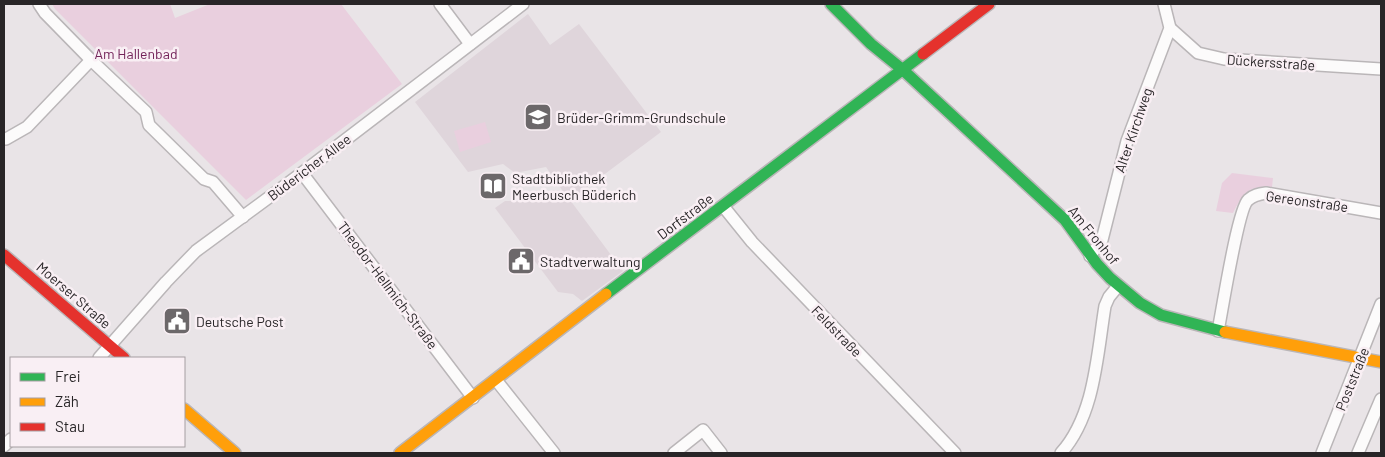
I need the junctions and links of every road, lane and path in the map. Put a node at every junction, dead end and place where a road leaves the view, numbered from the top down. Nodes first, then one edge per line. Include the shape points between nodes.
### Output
1 (39, 4) edge
2 (440, 4) edge
3 (523, 4) edge
4 (831, 4) edge
5 (989, 4) edge
6 (1164, 4) edge
7 (1170, 28) junction
8 (470, 44) junction
9 (91, 60) junction
10 (903, 70) junction
11 (1381, 70) edge
12 (6, 139) dead end
13 (302, 173) junction
14 (723, 206) junction
15 (1381, 213) edge
16 (243, 217) junction
17 (4, 255) edge
18 (1090, 256) junction
19 (1118, 286) junction
20 (1381, 304) edge
21 (1218, 331) junction
22 (110, 346) junction
23 (100, 357) edge
24 (123, 357) edge
25 (1361, 358) junction
26 (1381, 362) edge
27 (496, 380) junction
28 (473, 398) junction
29 (1381, 399) edge
30 (185, 410) edge
31 (235, 453) edge
32 (400, 453) edge
33 (554, 453) edge
34 (674, 453) edge
35 (722, 453) edge
36 (955, 453) edge
37 (1061, 453) edge
38 (1322, 453) edge
39 (1358, 453) edge

1 - 9 street
2 - 8 street
3 - 8 street, Büdericher Allee
4 - 10 main road, Am Fronhof
5 - 10 main road, Dorfstraße
6 - 7 street
7 - 11 street, Dückersstraße via 1198,53 1224,59
7 - 18 street, Alter Kirchweg via 1127,141 1102,240
8 - 13 street, Büdericher Allee
9 - 12 street via 27,127
9 - 16 street via 146,112 149,125 204,179 213,182
10 - 14 main road, Dorfstraße
10 - 18 main road, Am Fronhof via 1065,220
13 - 16 street, Büdericher Allee
13 - 28 street, Theodor-Hellmich-Straße
14 - 27 main road, Dorfstraße
14 - 36 street, Feldstraße via 770,261
15 - 21 street, Gereonstraße via 1266,193 1246,201
16 - 22 street, Büdericher Allee via 178,268
17 - 22 main road, Moerser Straße
18 - 19 main road, Am Fronhof
19 - 21 main road, Am Fronhof via 1161,315
19 - 37 street via 1105,306 1083,419
20 - 25 street, Poststraße
21 - 25 main road, Am Fronhof
22 - 23 street, Büdericher Allee
22 - 24 main road, Moerser Straße
25 - 26 main road, Am Fronhof
25 - 38 street, Poststraße
27 - 28 main road, Dorfstraße
27 - 33 street
28 - 32 main road, Dorfstraße
29 - 39 street
30 - 31 main road
34 - 35 street via 703,430

